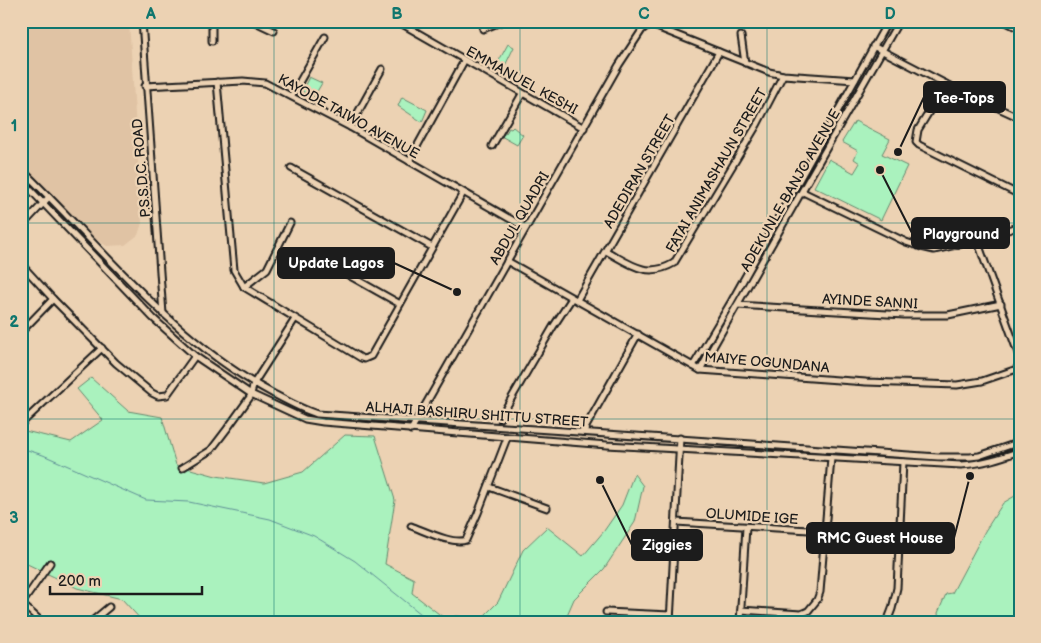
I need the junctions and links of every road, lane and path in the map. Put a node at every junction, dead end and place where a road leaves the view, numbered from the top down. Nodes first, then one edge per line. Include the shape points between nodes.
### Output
1 (142, 21) edge
2 (212, 21) edge
3 (253, 21) edge
4 (503, 21) edge
5 (759, 21) edge
6 (888, 21) edge
7 (899, 21) edge
8 (1004, 21) edge
9 (399, 22) edge
10 (748, 24) dead end
11 (1020, 28) edge
12 (483, 29) dead end
13 (274, 31) dead end
14 (741, 36) dead end
15 (326, 37) dead end
16 (212, 42) dead end
17 (873, 46) junction
18 (882, 51) junction
19 (719, 52) junction
20 (464, 61) junction
21 (745, 63) junction
22 (382, 69) dead end
23 (783, 75) junction
24 (855, 80) junction
25 (217, 82) junction
26 (946, 84) junction
27 (146, 86) junction
28 (522, 94) junction
29 (292, 95) junction
30 (1020, 118) edge
31 (350, 127) junction
32 (584, 128) junction
33 (492, 146) dead end
34 (409, 161) junction
35 (291, 168) dead end
36 (21, 169) edge
37 (21, 180) edge
38 (803, 192) junction
39 (463, 193) junction
40 (1020, 195) edge
41 (49, 197) junction
42 (44, 203) junction
43 (290, 224) dead end
44 (1020, 226) edge
45 (21, 227) edge
46 (526, 228) junction
47 (977, 240) junction
48 (432, 247) junction
49 (606, 251) junction
50 (311, 254) dead end
51 (507, 261) junction
52 (21, 264) edge
53 (244, 287) junction
54 (53, 299) junction
55 (575, 299) junction
56 (400, 304) junction
57 (1000, 304) junction
58 (737, 306) junction
59 (163, 314) junction
60 (295, 319) junction
61 (158, 322) junction
62 (21, 332) edge
63 (638, 334) junction
64 (102, 348) junction
65 (195, 356) junction
66 (1020, 359) edge
67 (693, 366) junction
68 (1020, 368) edge
69 (700, 370) junction
70 (254, 383) junction
71 (250, 394) junction
72 (500, 418) dead end
73 (416, 420) junction
74 (21, 424) edge
75 (411, 430) junction
76 (583, 432) junction
77 (507, 438) junction
78 (680, 438) junction
79 (1020, 442) edge
80 (680, 449) junction
81 (1020, 450) edge
82 (831, 458) junction
83 (903, 462) junction
84 (182, 468) dead end
85 (489, 487) junction
86 (547, 508) dead end
87 (676, 522) junction
88 (411, 526) dead end
89 (746, 527) junction
90 (825, 532) junction
91 (50, 563) dead end
92 (22, 604) edge
93 (109, 607) dead end
94 (741, 610) junction
95 (606, 612) dead end
96 (670, 619) edge
97 (42, 622) edge
98 (91, 622) edge
99 (740, 622) edge
100 (887, 622) edge

1 - 27 street, P.S.S.D.C. ROAD
2 - 16 street
3 - 13 street
4 - 12 street
5 - 10 street
6 - 17 street, ADEKUNLE BANJO AVENUE
7 - 18 street, ADEKUNLE BANJO AVENUE
8 - 11 street
9 - 20 street, EMMANUEL KESHI
14 - 21 street
15 - 29 street
17 - 18 street
17 - 24 street, ADEKUNLE BANJO AVENUE
18 - 26 street
18 - 38 street, ADEKUNLE BANJO AVENUE
19 - 21 street
19 - 32 street, ABDUL QUADRI via 647,26 619,65
19 - 49 street, ADEDIRAN STREET
20 - 28 street, EMMANUEL KESHI
20 - 34 street
21 - 23 street
22 - 31 street
23 - 24 street
23 - 49 street, FATAI ANIMASHAUN STREET via 757,125 674,263 654,271
24 - 67 street, ADEKUNLE BANJO AVENUE
25 - 27 street, KAYODE TAIWO AVENUE
25 - 29 street, KAYODE TAIWO AVENUE via 254,81
25 - 53 street via 234,270
26 - 30 street
26 - 40 street via 918,130 916,142
27 - 59 street, P.S.S.D.C. ROAD
28 - 32 street, EMMANUEL KESHI
28 - 33 street
29 - 31 street, KAYODE TAIWO AVENUE
31 - 34 street, KAYODE TAIWO AVENUE
32 - 46 street, ABDUL QUADRI
34 - 39 street, KAYODE TAIWO AVENUE
35 - 48 street
36 - 41 street, ALHAJI BASHIRU SHITTU STREET
37 - 42 street, ALHAJI BASHIRU SHITTU STREET
38 - 47 street via 920,248 934,250
38 - 58 street, ADEKUNLE BANJO AVENUE
39 - 46 street, KAYODE TAIWO AVENUE
39 - 48 street
41 - 42 street
41 - 59 street, ALHAJI BASHIRU SHITTU STREET
42 - 45 street
42 - 61 street, ALHAJI BASHIRU SHITTU STREET
43 - 53 street via 270,265
44 - 47 street
46 - 51 street, ABDUL QUADRI
47 - 57 street
48 - 56 street
49 - 55 street, ADEDIRAN STREET
50 - 56 street
51 - 55 street, MAIYE OGUNDANA
51 - 73 street, ABDUL QUADRI
52 - 54 street
53 - 60 street
54 - 62 street
54 - 64 street
55 - 63 street, MAIYE OGUNDANA
55 - 72 street, ADEDIRAN STREET via 553,327
56 - 60 street via 370,356 364,360
57 - 58 street, AYINDE SANNI via 948,315
57 - 66 street
58 - 69 street, ADEKUNLE BANJO AVENUE
59 - 61 street
59 - 70 street, ALHAJI BASHIRU SHITTU STREET via 200,346
60 - 70 street
61 - 65 street, ALHAJI BASHIRU SHITTU STREET
63 - 67 street, MAIYE OGUNDANA
63 - 76 street
64 - 65 street via 152,393 162,396 172,390
64 - 74 street
65 - 71 street, ALHAJI BASHIRU SHITTU STREET
67 - 69 street, MAIYE OGUNDANA
68 - 69 street, MAIYE OGUNDANA via 982,381 957,385
70 - 71 street
70 - 73 street, ALHAJI BASHIRU SHITTU STREET via 317,414
71 - 75 street, ALHAJI BASHIRU SHITTU STREET via 305,419
71 - 84 street via 211,450
73 - 75 street, ABDUL QUADRI
73 - 76 street, ALHAJI BASHIRU SHITTU STREET
75 - 77 street, ALHAJI BASHIRU SHITTU STREET
76 - 78 street, ALHAJI BASHIRU SHITTU STREET
77 - 80 street, ALHAJI BASHIRU SHITTU STREET
77 - 85 street
78 - 79 street, ALHAJI BASHIRU SHITTU STREET via 901,455 970,457
78 - 80 street
80 - 82 street, ALHAJI BASHIRU SHITTU STREET
80 - 87 street
81 - 83 street, ALHAJI BASHIRU SHITTU STREET via 974,464
82 - 83 street, ALHAJI BASHIRU SHITTU STREET
82 - 90 street
83 - 100 street via 897,588
85 - 86 street
85 - 88 street via 466,540 451,540
87 - 89 street, OLUMIDE IGE
87 - 96 street
89 - 90 street, OLUMIDE IGE
89 - 94 street
90 - 94 street via 820,592 808,611 793,614
91 - 92 street
92 - 97 street
93 - 98 street
94 - 99 street
95 - 96 street

